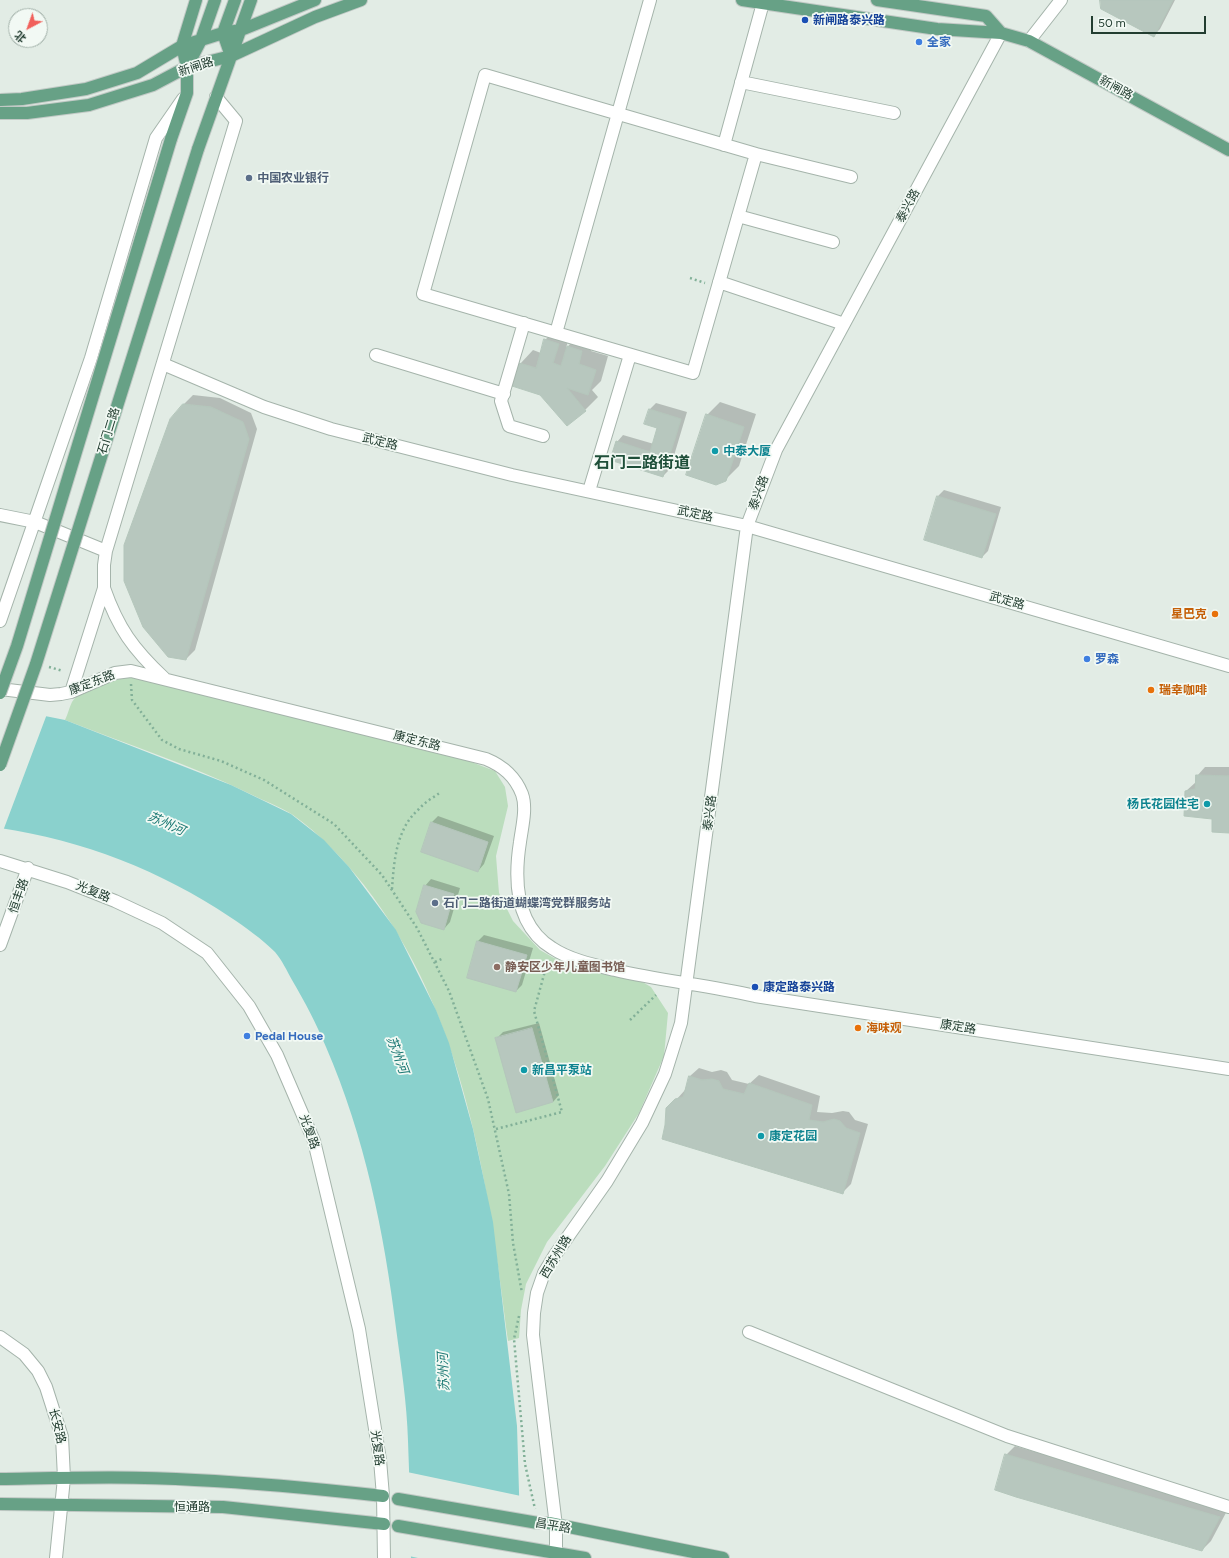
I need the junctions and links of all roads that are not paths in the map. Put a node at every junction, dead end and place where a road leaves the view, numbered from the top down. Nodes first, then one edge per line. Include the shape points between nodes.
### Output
1 (196, 0) edge
2 (215, 0) edge
3 (234, 0) edge
4 (251, 0) edge
5 (315, 0) edge
6 (361, 0) edge
7 (650, 0) edge
8 (742, 0) edge
9 (877, 0) edge
10 (1061, 0) edge
11 (763, 3) junction
12 (240, 30) junction
13 (1001, 32) junction
14 (224, 33) junction
15 (201, 40) junction
16 (1029, 41) junction
17 (182, 46) junction
18 (231, 56) junction
19 (186, 67) junction
20 (741, 82) junction
21 (187, 93) junction
22 (216, 97) junction
23 (0, 100) edge
24 (0, 113) edge
25 (894, 113) dead end
26 (618, 114) junction
27 (724, 145) junction
28 (1229, 150) edge
29 (756, 154) junction
30 (851, 178) dead end
31 (738, 216) junction
32 (833, 242) dead end
33 (719, 282) junction
34 (524, 323) junction
35 (844, 324) junction
36 (556, 333) junction
37 (376, 355) dead end
38 (630, 355) junction
39 (163, 364) junction
40 (504, 394) junction
41 (542, 436) dead end
42 (589, 491) junction
43 (0, 516) edge
44 (35, 522) junction
45 (747, 526) junction
46 (106, 551) junction
47 (104, 588) junction
48 (0, 621) edge
49 (1229, 666) edge
50 (165, 679) junction
51 (0, 689) edge
52 (71, 692) junction
53 (0, 693) edge
54 (0, 765) edge
55 (0, 860) edge
56 (28, 868) junction
57 (0, 945) edge
58 (687, 984) junction
59 (1229, 1069) edge
60 (749, 1332) dead end
61 (0, 1337) edge
62 (64, 1478) junction
63 (0, 1479) edge
64 (383, 1496) junction
65 (398, 1499) joint
66 (0, 1504) edge
67 (62, 1506) junction
68 (1229, 1506) edge
69 (384, 1524) junction
70 (398, 1526) joint
71 (556, 1526) junction
72 (556, 1555) edge
73 (56, 1558) edge
74 (384, 1558) edge
75 (585, 1558) edge
76 (723, 1558) edge

1 - 17 main road
2 - 15 main road
3 - 14 main road
4 - 12 main road, 石门二路
5 - 12 main road, 新闸路
6 - 18 main road, 新闸路 via 315,17
7 - 26 street
8 - 11 main road, 新闸路
9 - 13 main road, 新闸路 via 986,16
10 - 16 street
11 - 13 main road, 新闸路 via 937,29
11 - 20 street
12 - 14 main road, 新闸路
12 - 18 main road, 石门二路
13 - 16 main road, 新闸路
13 - 35 street, 泰兴路
14 - 15 main road, 新闸路
14 - 18 main road
15 - 17 main road, 新闸路
15 - 19 main road
16 - 28 main road, 新闸路
17 - 19 main road
17 - 23 main road, 新闸路 via 136,72 86,89
18 - 19 main road, 新闸路
18 - 22 main road, 石门二路
19 - 21 main road
19 - 24 main road, 新闸路 via 153,85 89,105 27,113
20 - 25 street
20 - 27 street
21 - 44 street via 156,138 91,358
21 - 53 main road, bridge
22 - 39 street via 236,121
22 - 54 main road, 石门二路, bridge via 36,664
26 - 27 street
26 - 34 street via 485,75 422,294
26 - 36 street
27 - 29 street
29 - 30 street
29 - 31 street
31 - 32 street
31 - 33 street
33 - 35 street
33 - 38 street via 693,373
34 - 36 street
34 - 40 street
35 - 45 street, 泰兴路 via 776,450
36 - 38 street
37 - 40 street
38 - 42 street
39 - 42 street, 武定路 via 296,419 512,475
39 - 46 street
40 - 41 street via 502,401 509,426
42 - 45 street, 武定路
43 - 44 street
44 - 46 street
44 - 48 street
45 - 49 street, 武定路
45 - 58 street, 泰兴路
46 - 47 street
47 - 50 street via 112,612 124,634 141,656
47 - 52 street
50 - 52 street, 康定东路 via 131,671 101,678
50 - 58 street, 康定东路 via 486,759 501,765 511,775 522,795 524,819 519,850 518,898 524,917 536,934 552,948 572,958 647,978
51 - 52 street, 康定东路 via 50,695
55 - 56 street, 光复路
56 - 57 street, 恒丰路
56 - 64 street, 光复路 via 155,920 207,954 249,1006 278,1055 314,1141 360,1329
58 - 59 street, 康定路
58 - 71 street, 西苏州路 via 681,1023 673,1051 653,1101 616,1168 549,1265 537,1293 533,1335
60 - 68 street via 1007,1436
61 - 62 street, 长安路 via 16,1347 31,1362 46,1387 62,1437
62 - 63 main road
62 - 64 main road via 194,1480
62 - 67 street, 长安路
64 - 65 street, 昌平路
64 - 69 street, 光复路
65 - 71 main road, 昌平路
66 - 67 main road, 恒通路
67 - 69 main road, 恒通路 via 223,1507
67 - 73 street, 长安路
69 - 70 street
69 - 74 street, 光复路
70 - 72 main road
71 - 72 street, 西苏州路
71 - 76 main road, 昌平路
72 - 75 main road

